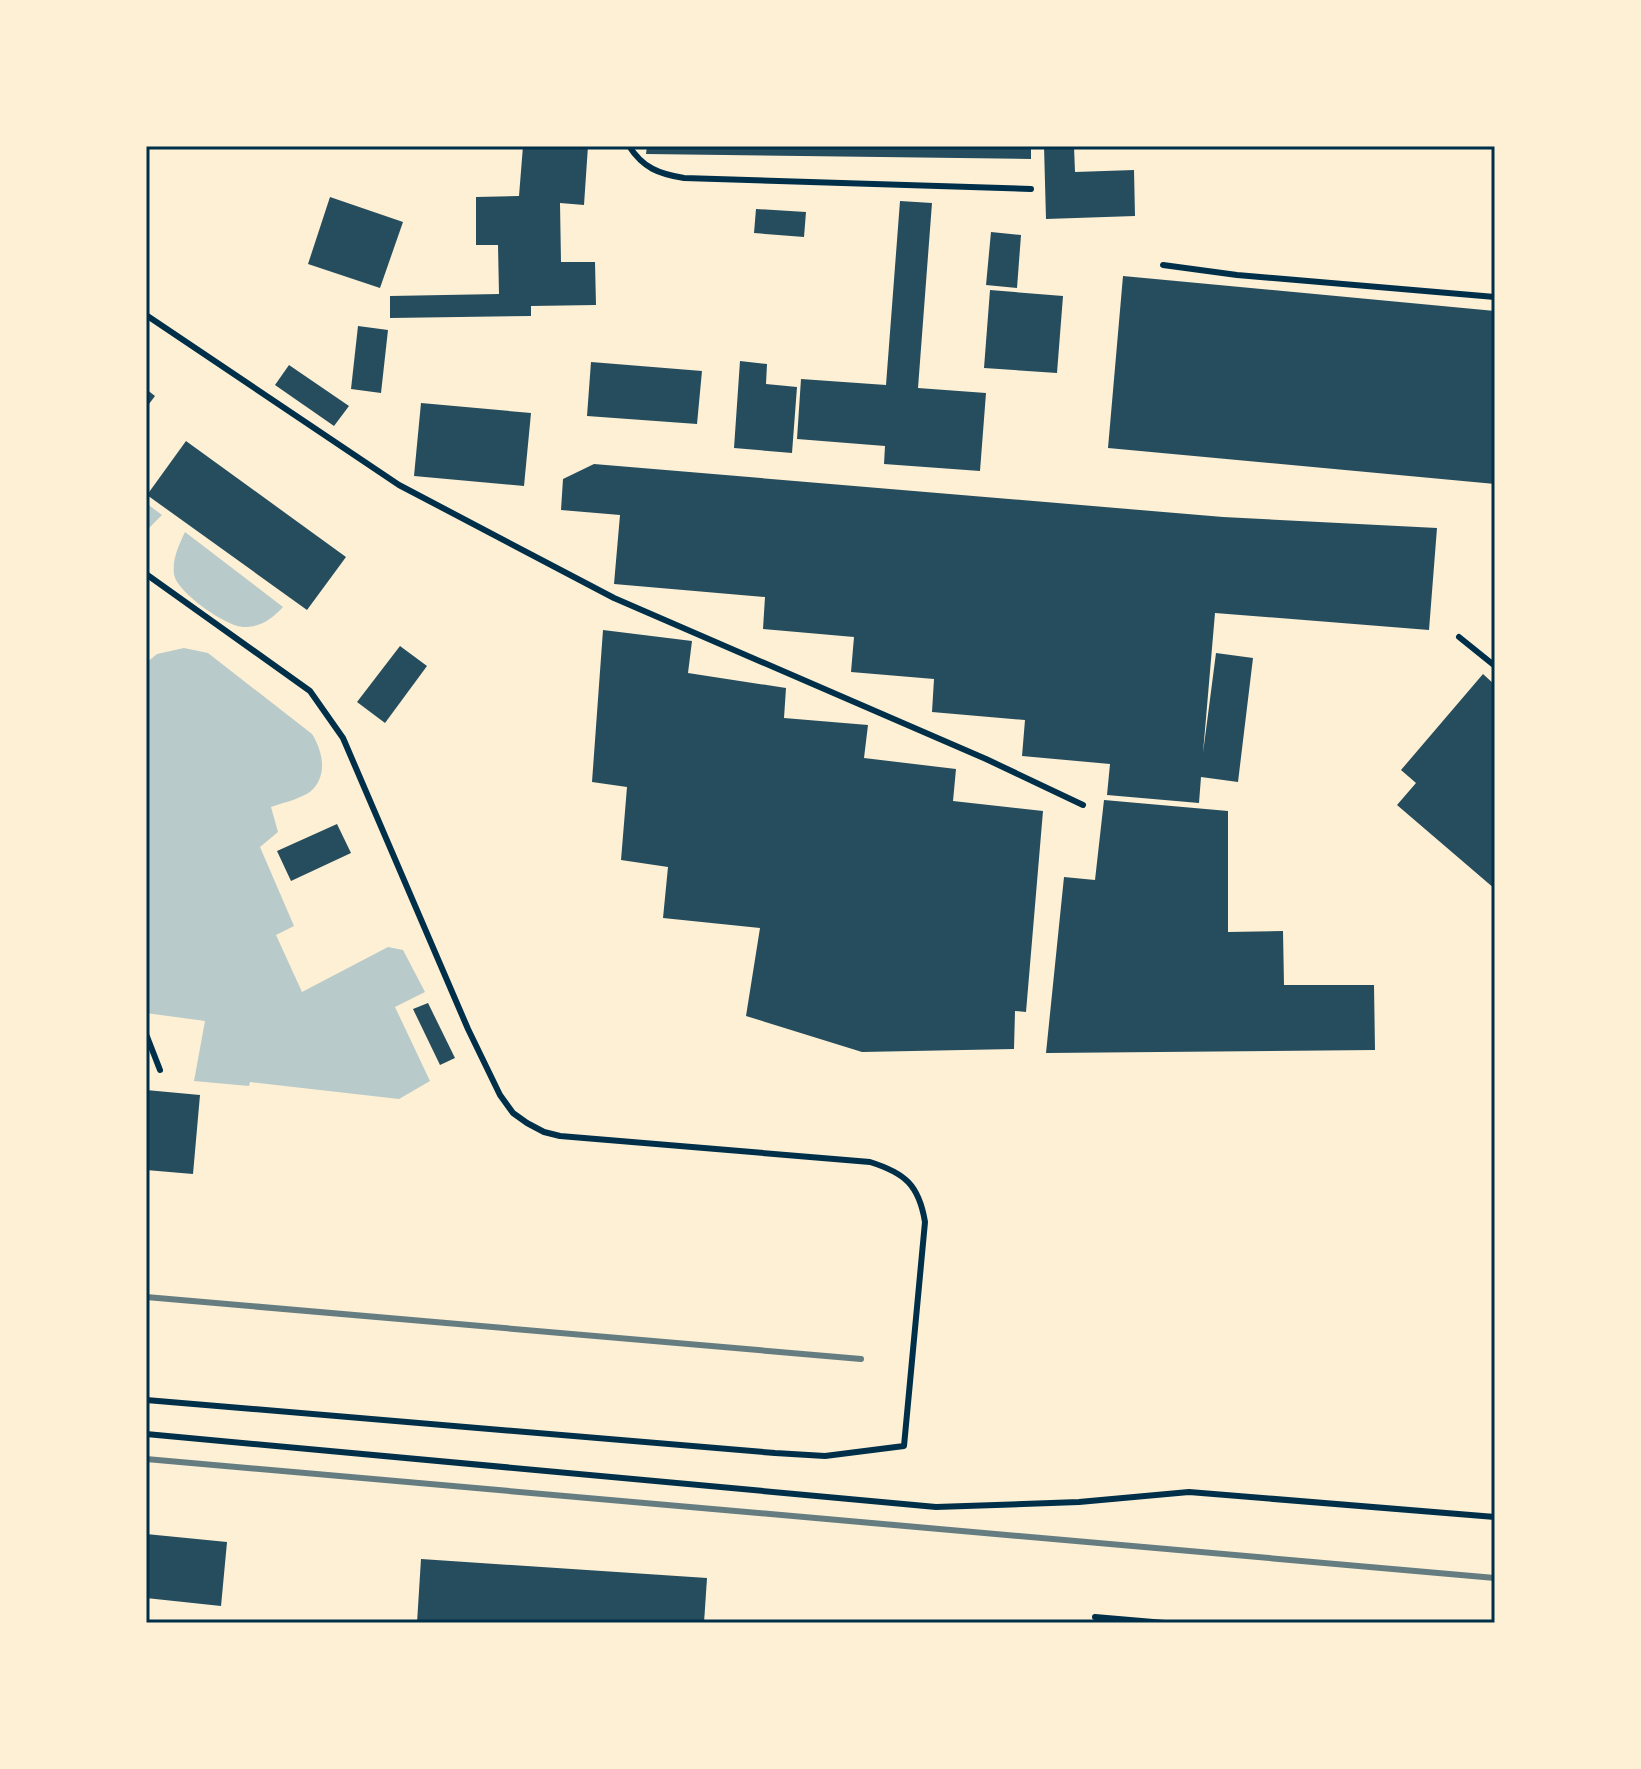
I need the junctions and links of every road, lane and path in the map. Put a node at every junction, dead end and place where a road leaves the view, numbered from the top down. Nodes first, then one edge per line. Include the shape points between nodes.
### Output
1 (629, 146) edge
2 (1031, 189) dead end
3 (1163, 265) dead end
4 (1495, 297) edge
5 (146, 315) edge
6 (146, 574) edge
7 (1459, 637) dead end
8 (1495, 666) edge
9 (1083, 805) dead end
10 (146, 1034) edge
11 (160, 1070) dead end
12 (146, 1400) edge
13 (146, 1434) edge
14 (1495, 1517) edge
15 (1095, 1617) dead end
16 (1165, 1623) edge

1 - 2 lane via 644,166 684,178
3 - 4 lane
5 - 9 lane via 399,485 587,584
6 - 12 lane via 310,691 343,738 468,1029 513,1113 560,1136 870,1162 909,1181 921,1200 925,1222 904,1446 825,1456
7 - 8 lane
10 - 11 lane
13 - 14 lane via 936,1507 1189,1492
15 - 16 lane

